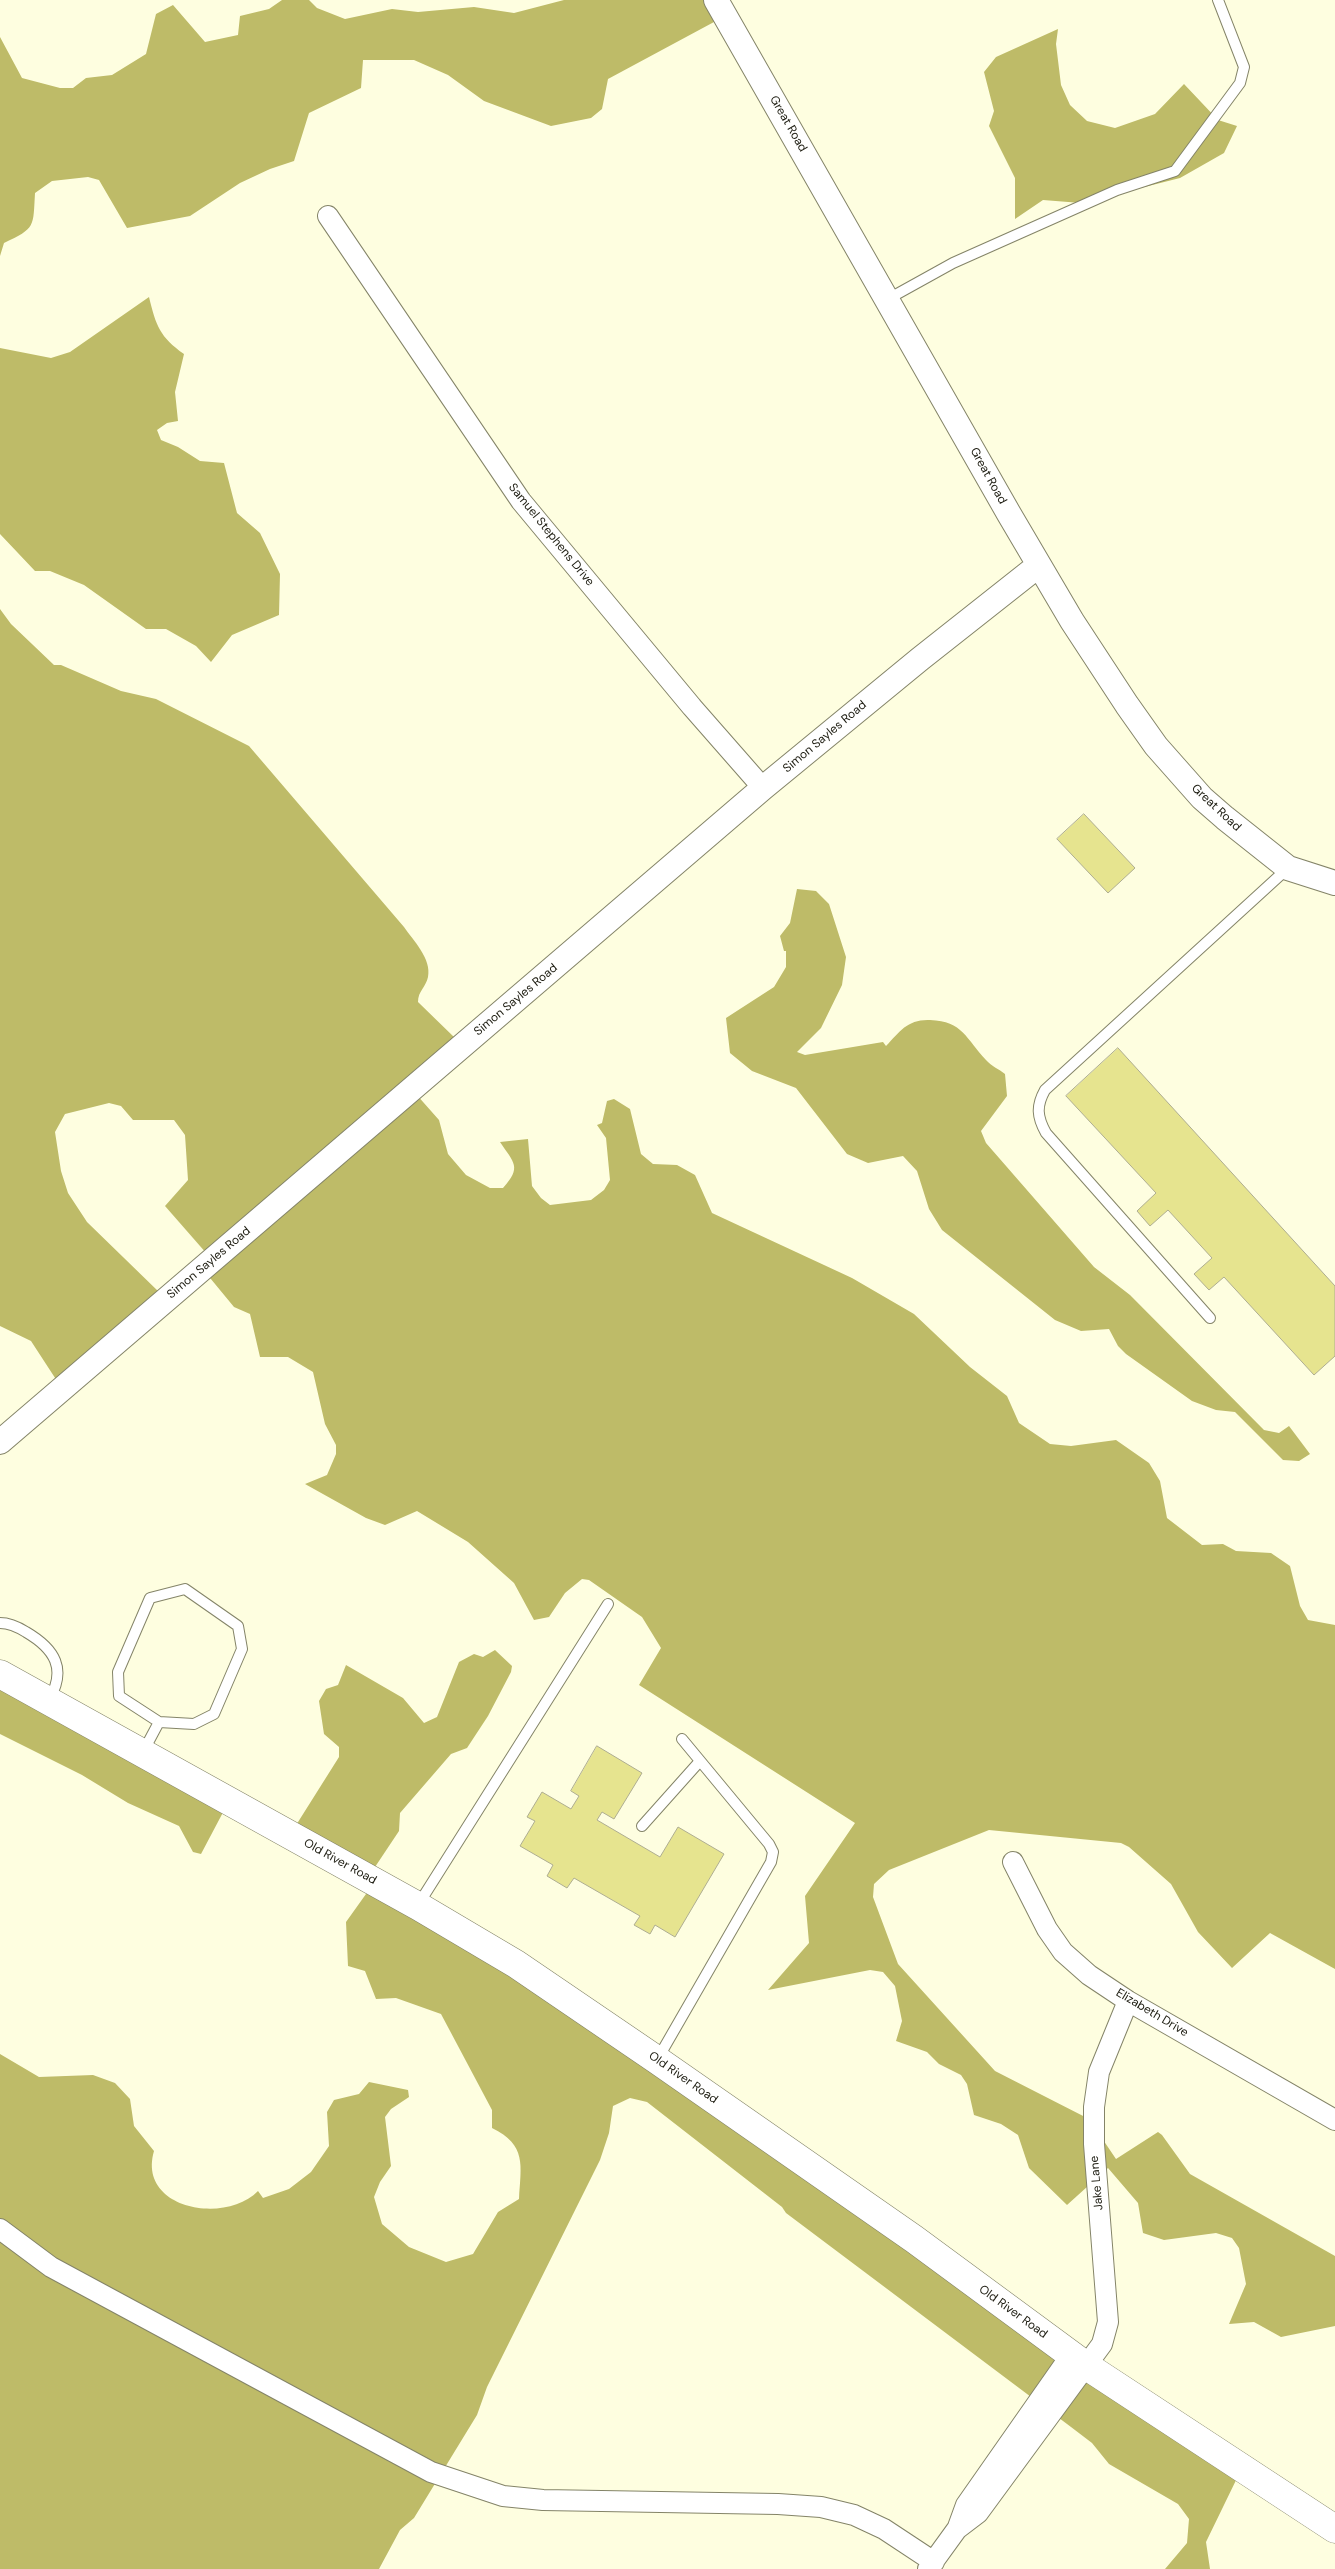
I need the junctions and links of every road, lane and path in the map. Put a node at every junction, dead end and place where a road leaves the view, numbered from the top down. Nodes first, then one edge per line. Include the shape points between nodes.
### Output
1 (716, 0) edge
2 (1218, 0) edge
3 (328, 216) dead end
4 (888, 299) junction
5 (1039, 565) junction
6 (763, 788) junction
7 (1288, 868) junction
8 (1335, 883) edge
9 (1210, 1318) dead end
10 (0, 1442) edge
11 (608, 1604) dead end
12 (0, 1623) edge
13 (0, 1674) edge
14 (48, 1701) junction
15 (159, 1722) junction
16 (682, 1739) dead end
17 (142, 1753) junction
18 (700, 1761) junction
19 (642, 1826) dead end
20 (1013, 1862) dead end
21 (418, 1906) junction
22 (1128, 2001) junction
23 (657, 2060) junction
24 (1335, 2120) edge
25 (0, 2229) edge
26 (1078, 2360) junction
27 (1335, 2529) edge
28 (931, 2565) edge

1 - 4 street, Great Road
2 - 4 lane via 1244,67 1240,83 1175,171 1118,190 953,263
3 - 6 street, Samuel Stephens Drive via 521,501
4 - 5 street, Great Road
5 - 6 street, Simon Sayles Road
5 - 7 street, Great Road via 1072,621 1156,746 1202,798
6 - 10 street, Simon Sayles Road
7 - 8 street, Great Road
7 - 9 lane via 1045,1090 1038,1103 1039,1120 1046,1133
11 - 21 lane
12 - 14 lane via 15,1626 52,1651 58,1681
13 - 14 main road, Old River Road
14 - 17 main road, Old River Road
15 - 15 lane via 194,1724 214,1714 242,1649 238,1626 185,1589 150,1598 118,1672 119,1696
15 - 17 lane
16 - 18 lane
17 - 21 main road, Old River Road
18 - 19 lane
18 - 23 lane via 769,1844 772,1857
20 - 22 street, Elizabeth Drive via 1047,1929 1063,1952 1089,1975
21 - 23 main road, Old River Road via 516,1964
22 - 24 street, Elizabeth Drive
22 - 26 street, Jake Lane via 1099,2072 1094,2107 1108,2322 1102,2344
23 - 26 main road, Old River Road via 914,2239
25 - 28 street via 51,2267 431,2472 468,2486 503,2496 543,2500 821,2507 854,2515 884,2528
26 - 27 main road, Old River Road
26 - 28 street, Jake Lane via 966,2506 958,2529

